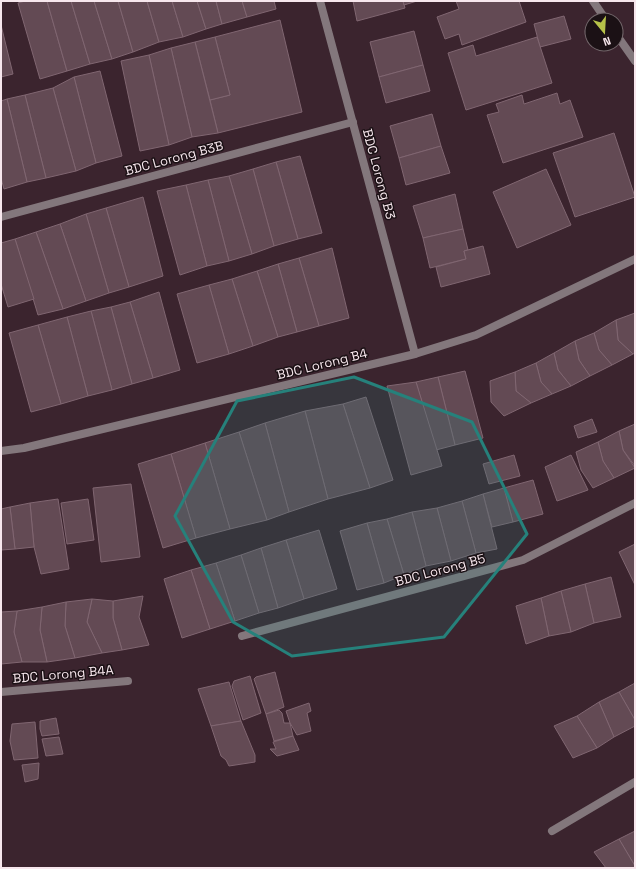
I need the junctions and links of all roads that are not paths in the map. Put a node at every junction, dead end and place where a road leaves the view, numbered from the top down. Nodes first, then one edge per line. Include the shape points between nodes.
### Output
1 (320, 1) edge
2 (593, 1) edge
3 (601, 12) edge
4 (624, 45) edge
5 (635, 61) edge
6 (353, 122) junction
7 (1, 217) edge
8 (635, 259) edge
9 (415, 354) junction
10 (1, 451) edge
11 (635, 503) edge
12 (242, 636) dead end
13 (128, 681) dead end
14 (1, 692) edge
15 (635, 782) edge
16 (552, 831) dead end

1 - 6 street, BDC Lorong B3
2 - 3 street
4 - 5 street
6 - 7 street, BDC Lorong B3B
6 - 9 street, BDC Lorong B3
8 - 9 street, BDC Lorong B4 via 476,334
9 - 10 street, BDC Lorong B4 via 24,448
11 - 12 street, BDC Lorong B5 via 523,560
13 - 14 street, BDC Lorong B4A
15 - 16 street

